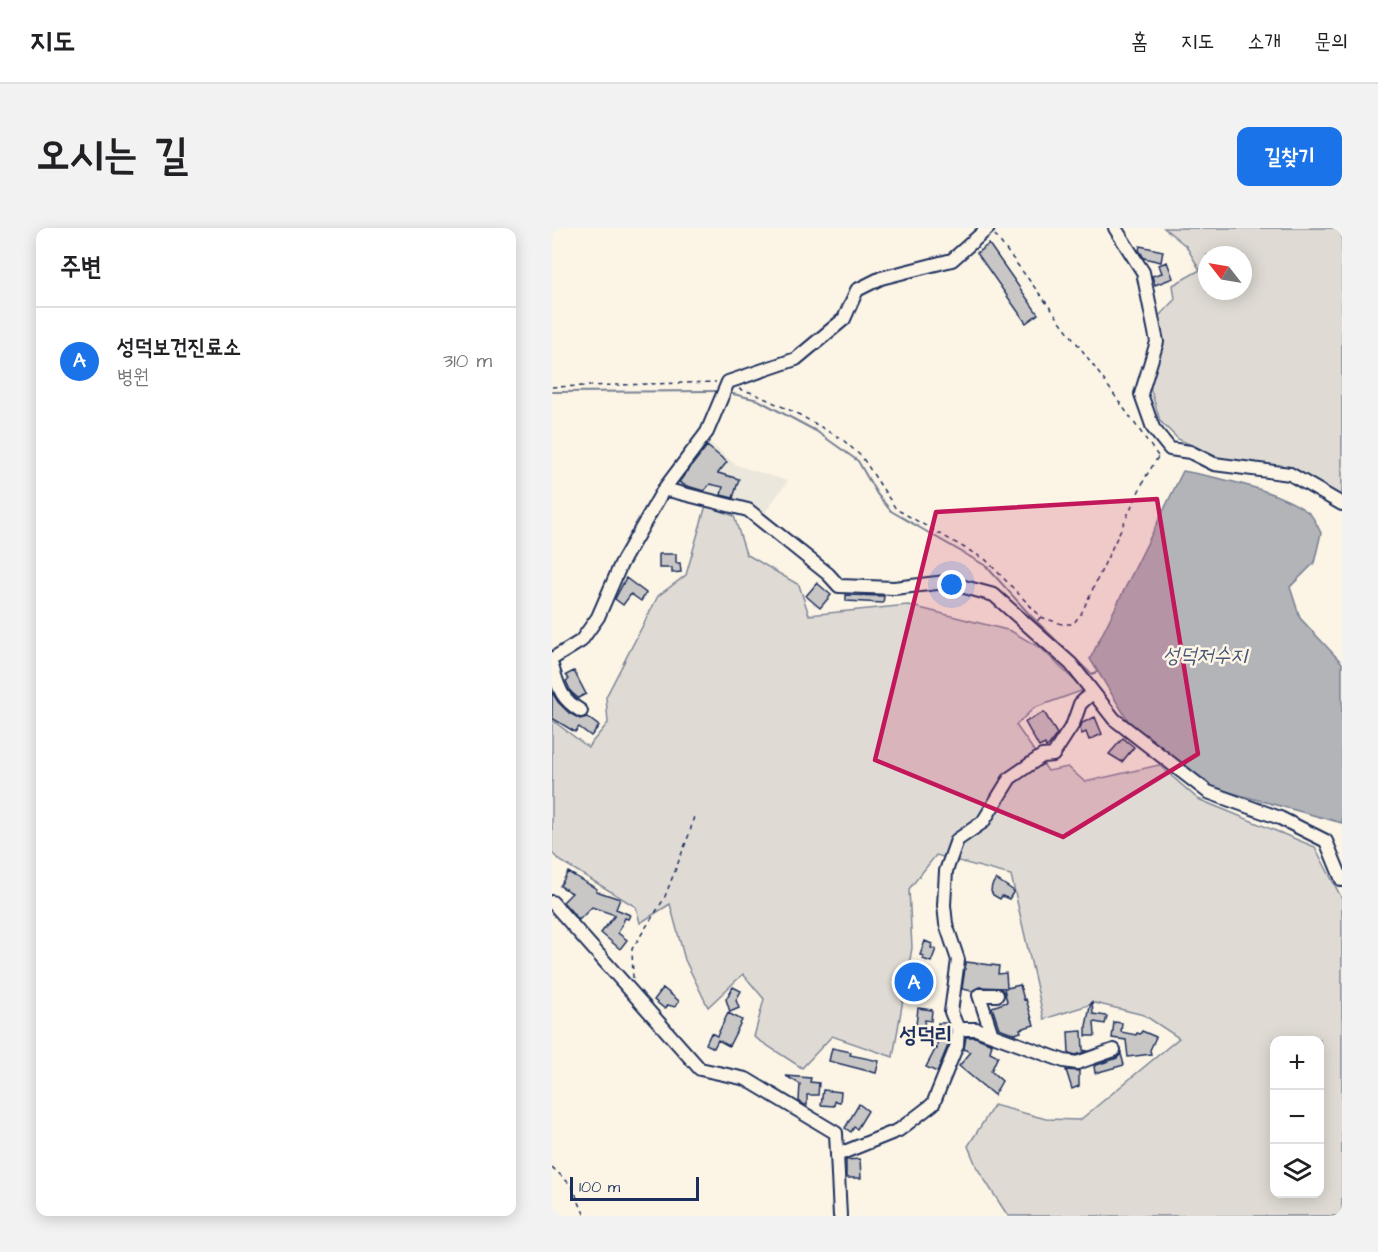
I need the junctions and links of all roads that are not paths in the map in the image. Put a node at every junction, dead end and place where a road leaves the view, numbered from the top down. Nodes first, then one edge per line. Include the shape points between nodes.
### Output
1 (989, 228) edge
2 (1115, 228) edge
3 (664, 489) junction
4 (1342, 504) edge
5 (552, 659) edge
6 (552, 666) edge
7 (1093, 692) junction
8 (581, 711) dead end
9 (1342, 880) edge
10 (552, 902) edge
11 (997, 995) dead end
12 (958, 1029) junction
13 (992, 1035) junction
14 (1114, 1050) dead end
15 (837, 1155) junction
16 (840, 1216) edge

1 - 3 street via 952,260 881,278 857,290 844,319 796,359 725,388 707,432
2 - 4 street via 1143,272 1157,342 1141,394 1153,428 1170,449 1190,452 1214,464 1290,474
3 - 5 street via 621,564 598,617 581,641
3 - 7 street via 748,510 839,586 894,588 946,582 994,595 1071,664
6 - 8 street via 560,693
7 - 9 street via 1114,719 1208,792 1280,818 1326,841
7 - 12 street via 1080,704 1073,724 1053,755 1042,756 1010,778 983,822 957,840 946,871 944,905 958,960 951,1012
10 - 15 street via 700,1069 746,1079 836,1133
11 - 13 street via 979,995
12 - 13 street via 976,1029
12 - 15 street via 957,1045 933,1104 899,1130
13 - 14 street via 1077,1063
15 - 16 street

